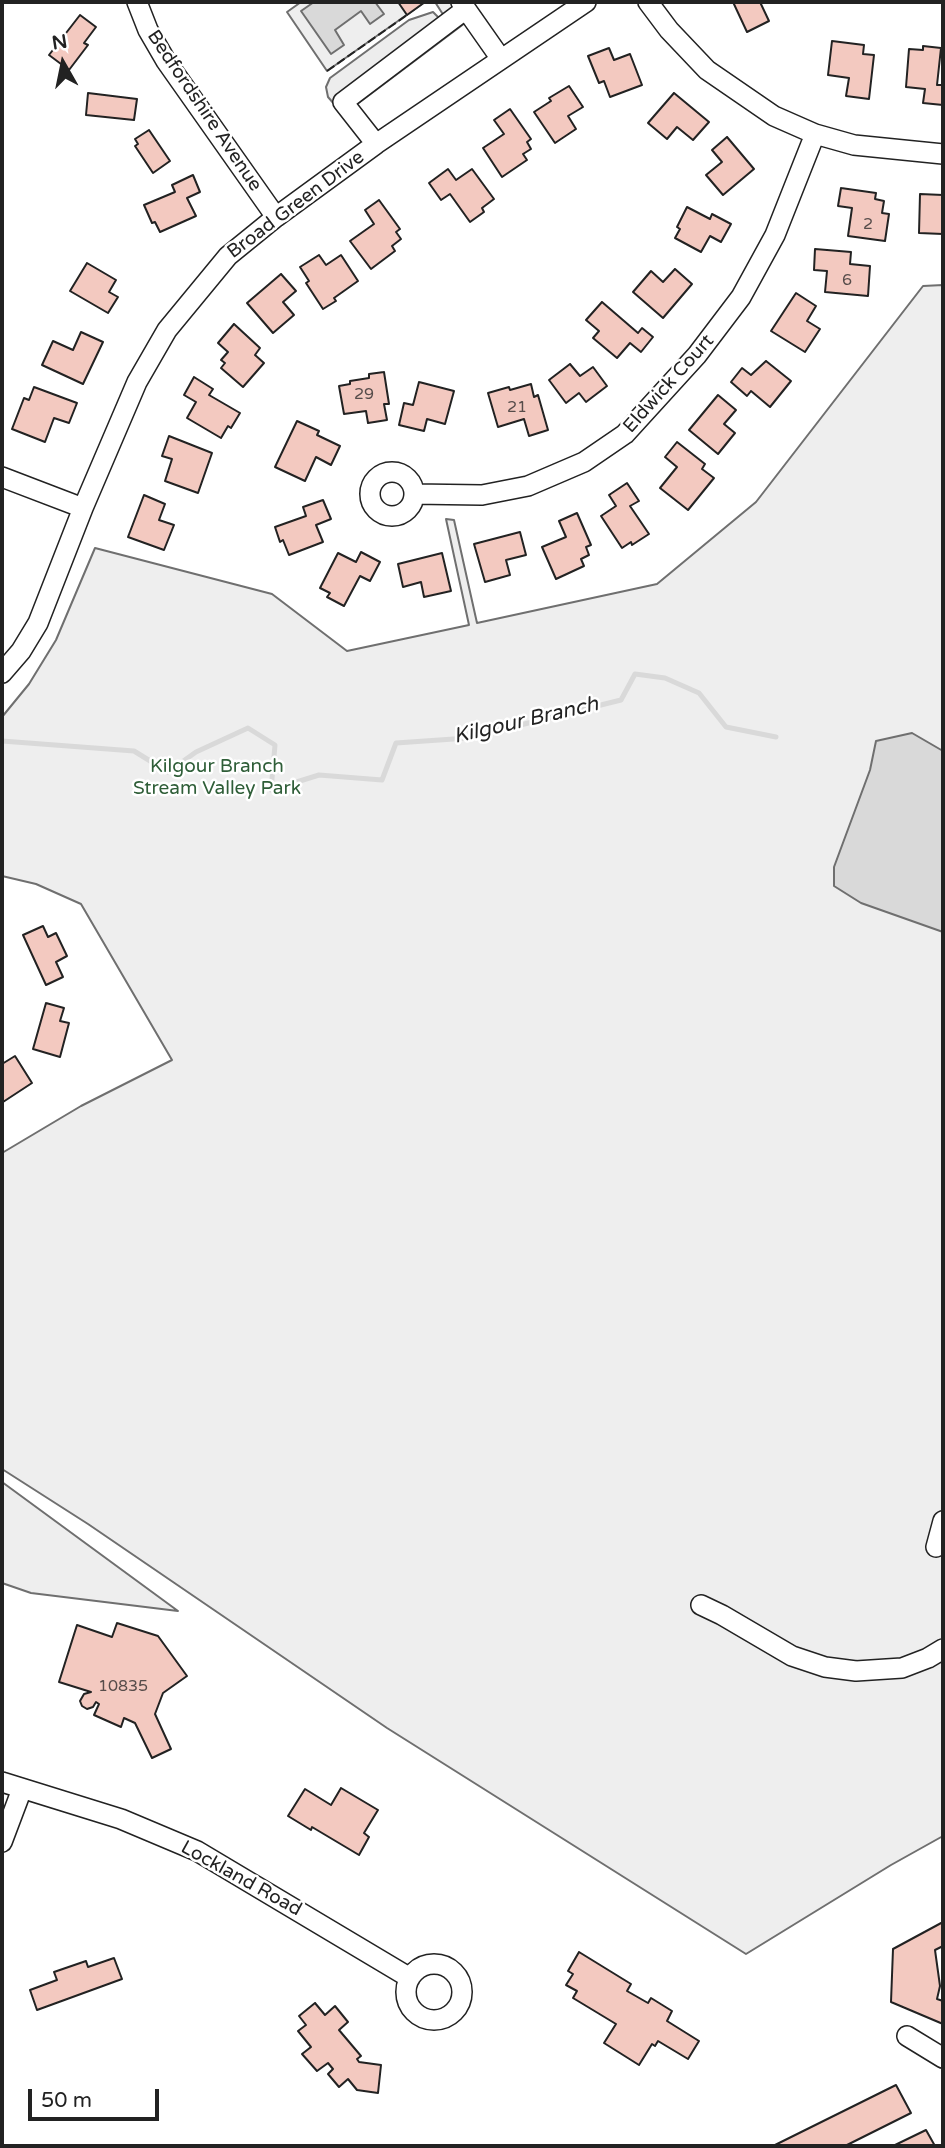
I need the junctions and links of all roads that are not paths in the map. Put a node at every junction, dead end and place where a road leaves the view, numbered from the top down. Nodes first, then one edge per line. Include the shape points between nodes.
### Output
1 (137, 2) edge
2 (586, 2) edge
3 (648, 2) edge
4 (463, 5) edge
5 (501, 59) junction
6 (816, 134) junction
7 (376, 144) junction
8 (943, 154) edge
9 (276, 217) junction
10 (2, 477) edge
11 (414, 494) dead end
12 (83, 508) junction
13 (2, 673) edge
14 (943, 1521) edge
15 (936, 1547) dead end
16 (701, 1605) dead end
17 (943, 1649) edge
18 (2, 1782) edge
19 (22, 1789) junction
20 (2, 1842) edge
21 (410, 1978) dead end
22 (907, 2036) dead end
23 (943, 2058) edge

1 - 9 street, Bedfordshire Avenue via 166,61
2 - 5 street, Broad Green Drive
3 - 6 street via 707,70 774,116
4 - 5 street
4 - 7 street via 343,102
5 - 7 street, Broad Green Drive
6 - 8 street via 854,145
6 - 11 street, Eldwick Court via 775,234 741,297 697,355 625,434 584,462 528,486 482,495
7 - 9 street, Broad Green Drive
9 - 12 street, Broad Green Drive via 228,256 167,330 137,382
10 - 12 street
12 - 13 street, Broad Green Drive via 38,623
14 - 15 street
16 - 17 street via 792,1656 825,1667 856,1671 902,1668
18 - 19 street, Lockland Road
19 - 20 street
19 - 21 street, Lockland Road via 121,1819 197,1851
22 - 23 street

